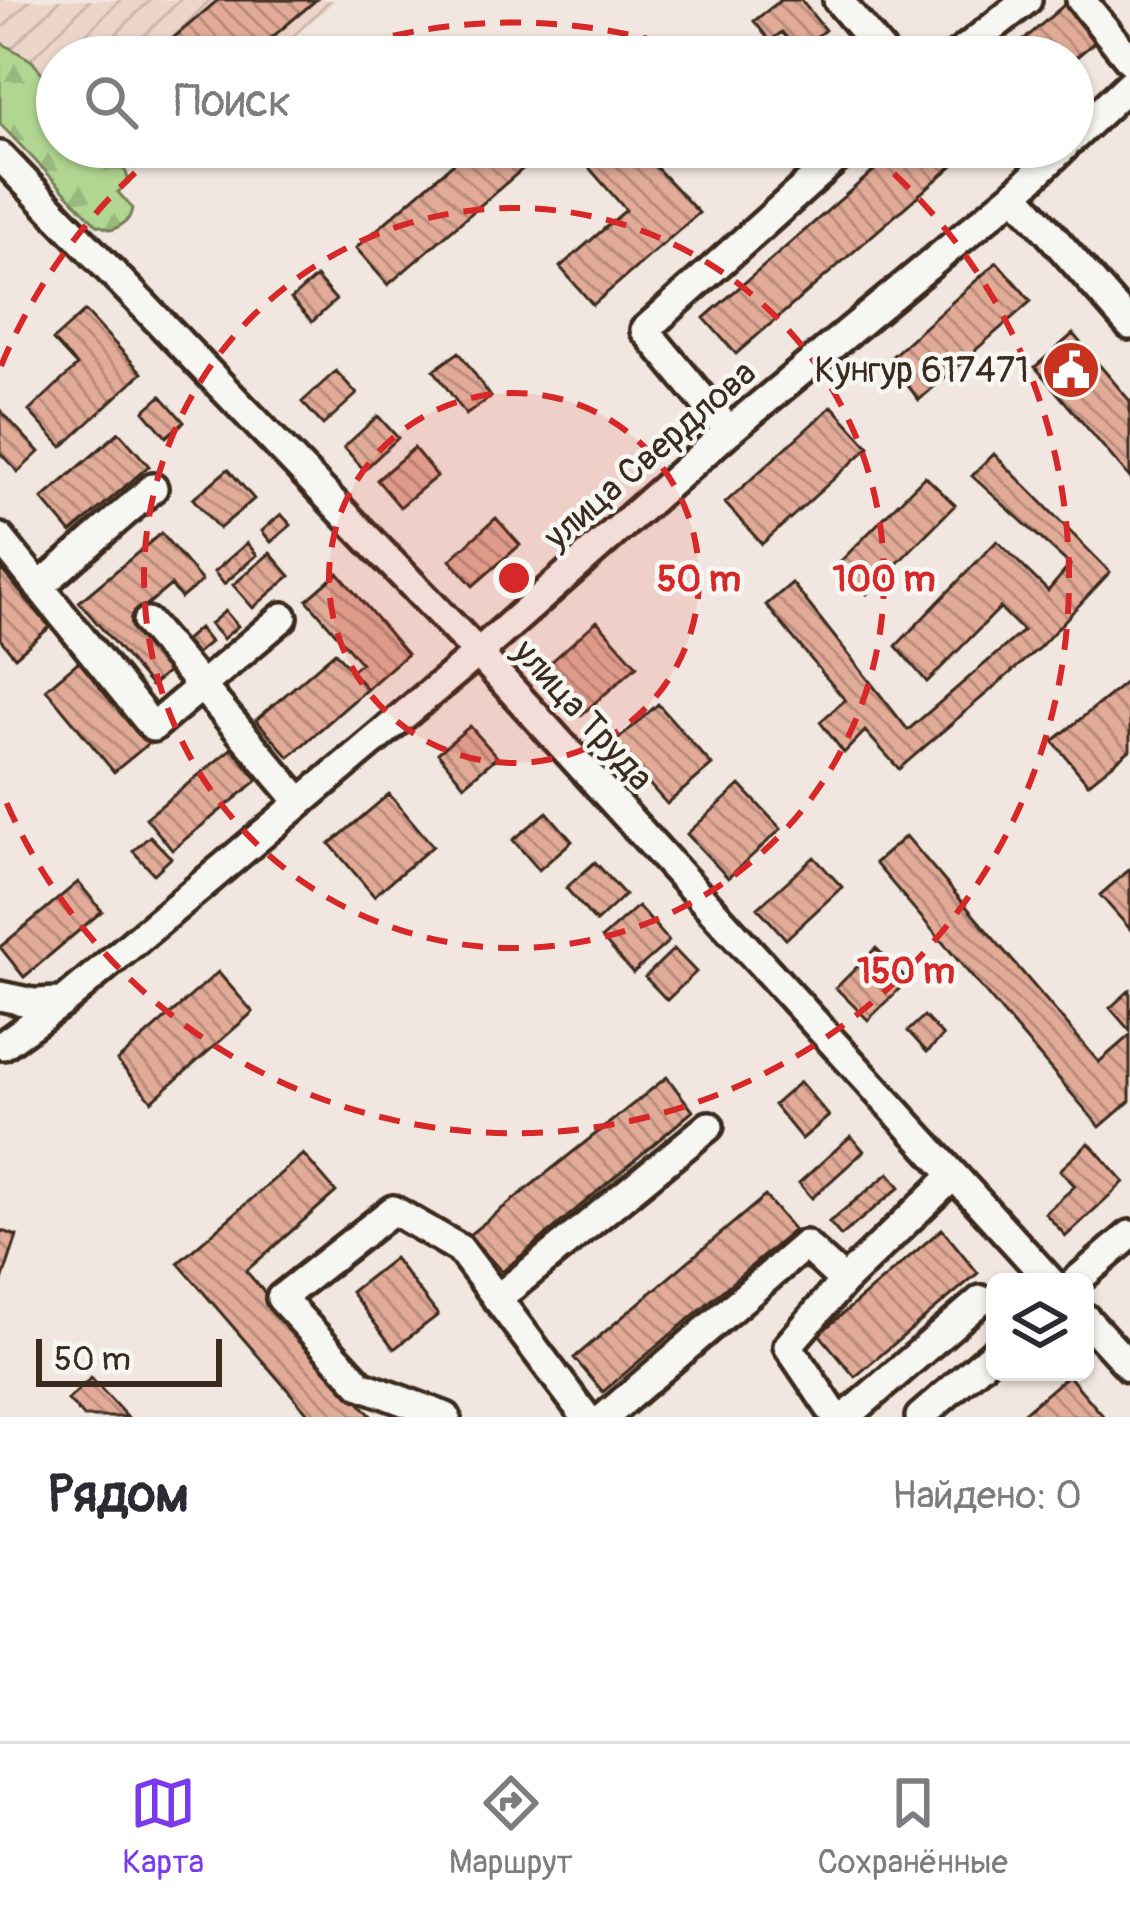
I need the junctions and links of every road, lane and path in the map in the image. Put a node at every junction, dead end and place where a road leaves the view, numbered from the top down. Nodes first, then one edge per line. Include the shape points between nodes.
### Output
1 (838, 0) edge
2 (1027, 0) edge
3 (1082, 0) edge
4 (868, 36) edge
5 (982, 36) edge
6 (1130, 61) edge
7 (1130, 84) edge
8 (1094, 118) edge
9 (0, 157) edge
10 (826, 168) edge
11 (1042, 168) edge
12 (1015, 194) junction
13 (1130, 325) edge
14 (729, 431) junction
15 (153, 488) dead end
16 (0, 538) edge
17 (39, 587) junction
18 (284, 616) dead end
19 (147, 622) dead end
20 (478, 653) junction
21 (202, 687) junction
22 (300, 802) junction
23 (0, 996) edge
24 (63, 1003) junction
25 (0, 1007) edge
26 (2, 1047) edge
27 (709, 1126) dead end
28 (953, 1176) junction
29 (1130, 1235) edge
30 (1044, 1273) edge
31 (1086, 1273) edge
32 (844, 1281) junction
33 (497, 1299) junction
34 (981, 1300) dead end
35 (1094, 1328) edge
36 (986, 1360) edge
37 (1130, 1367) edge
38 (446, 1417) edge
39 (586, 1417) edge
40 (605, 1417) edge
41 (836, 1417) edge
42 (846, 1417) edge
43 (920, 1417) edge

1 - 4 street
2 - 5 street
3 - 6 street
7 - 8 street
9 - 20 street, улица Труда
10 - 14 street via 645,330
11 - 12 street, улица Свердлова
12 - 13 street
12 - 14 street, улица Свердлова
14 - 20 street, улица Свердлова
15 - 17 street
16 - 17 street
17 - 21 street via 153,727
18 - 21 street
19 - 21 street
20 - 22 street, улица Свердлова
20 - 28 street, улица Труда
21 - 22 street
22 - 24 street, улица Свердлова
23 - 24 street
24 - 26 street, улица Свердлова
25 - 26 street
27 - 33 street
28 - 30 street, улица Труда
28 - 32 street
29 - 31 street
32 - 40 street via 805,1245
32 - 41 street via 788,1346
33 - 38 street via 460,1249 393,1210 281,1298 362,1385
33 - 39 street
34 - 42 street
35 - 37 street
36 - 43 street

